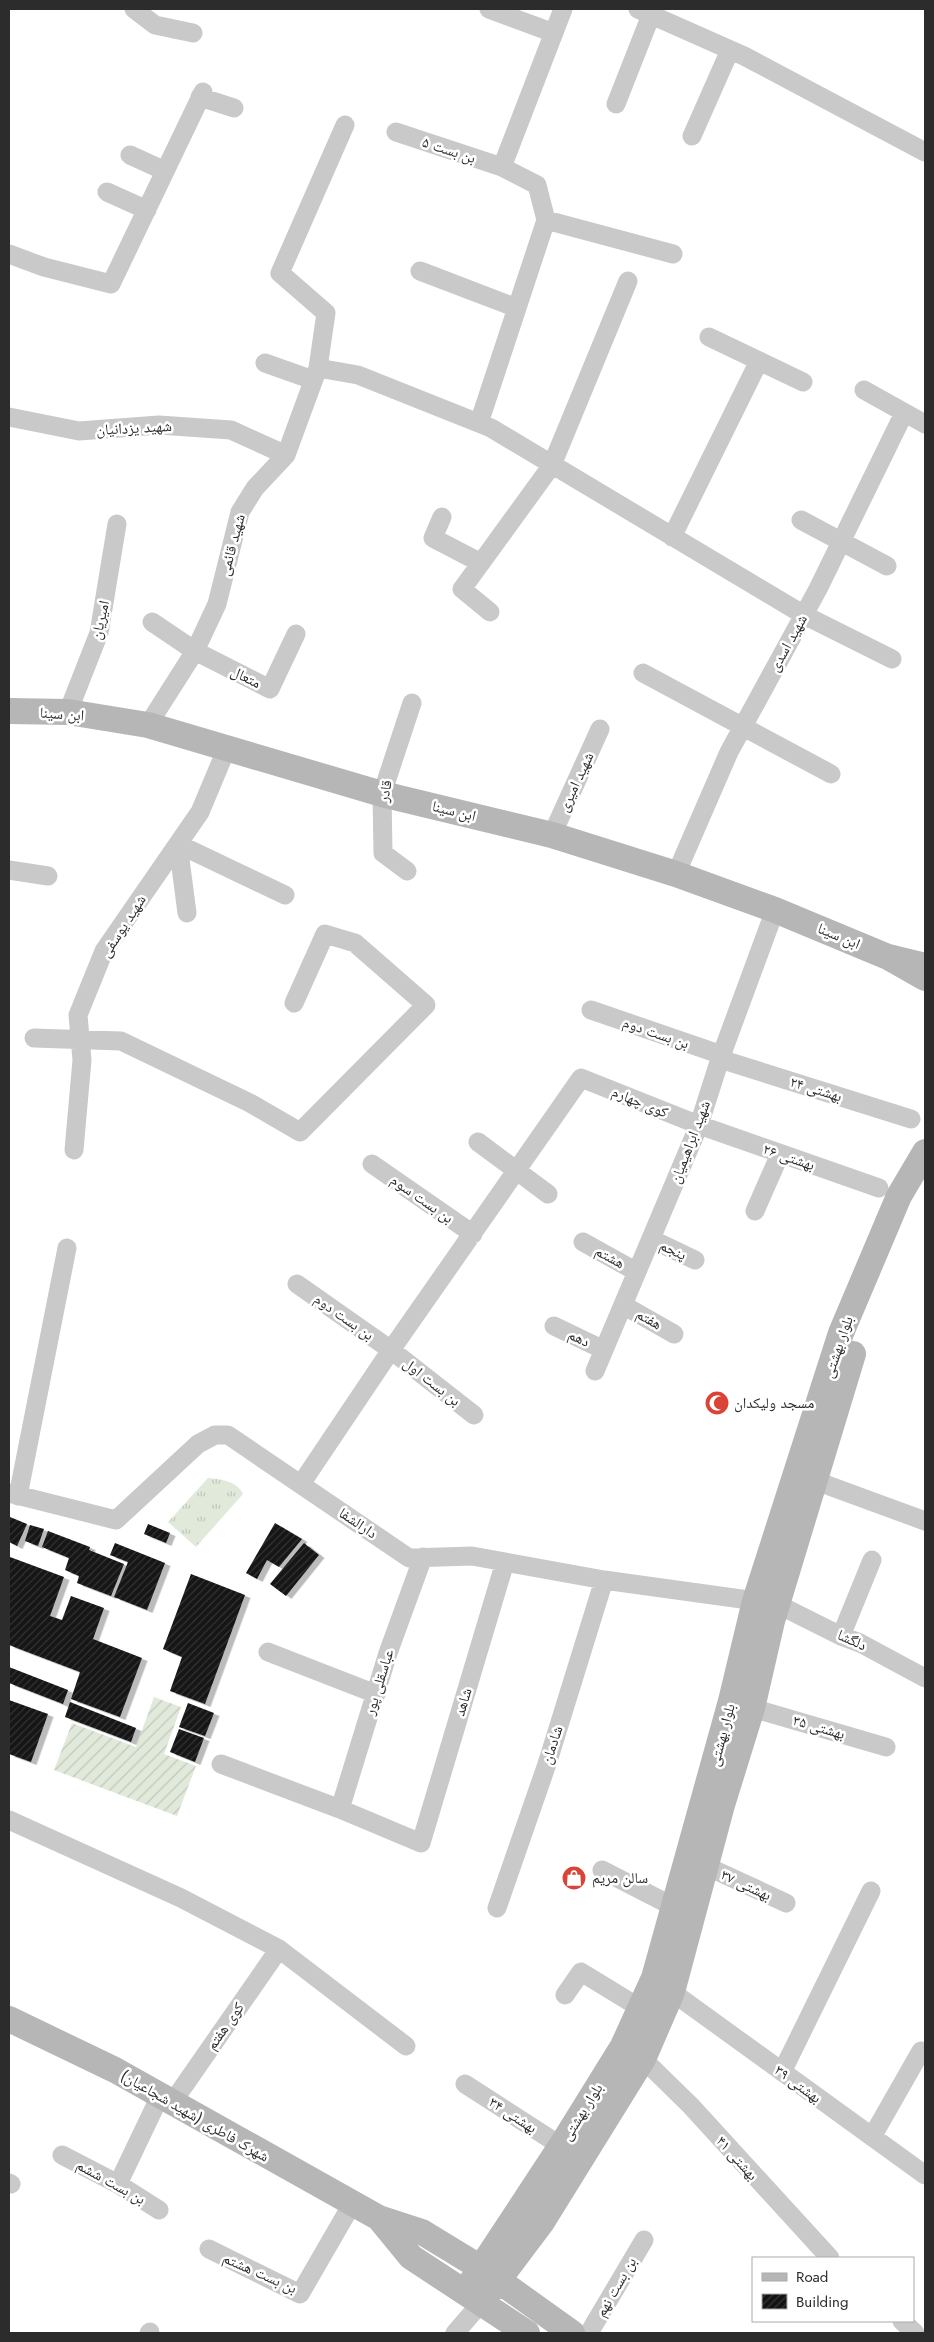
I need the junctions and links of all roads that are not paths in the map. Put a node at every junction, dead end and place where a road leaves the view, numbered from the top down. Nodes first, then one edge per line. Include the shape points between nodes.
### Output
1 (134, 9) edge
2 (489, 9) edge
3 (563, 9) edge
4 (645, 12) edge
5 (193, 33) dead end
6 (554, 33) junction
7 (730, 50) junction
8 (616, 104) dead end
9 (234, 108) dead end
10 (345, 125) dead end
11 (396, 132) dead end
12 (692, 136) dead end
13 (925, 152) edge
14 (130, 155) dead end
15 (502, 167) junction
16 (165, 171) junction
17 (107, 192) dead end
18 (147, 210) junction
19 (546, 220) junction
20 (9, 254) edge
21 (673, 254) dead end
22 (420, 271) dead end
23 (628, 281) dead end
24 (517, 308) junction
25 (709, 337) dead end
26 (759, 361) junction
27 (265, 363) dead end
28 (316, 374) junction
29 (803, 382) dead end
30 (864, 390) dead end
31 (904, 413) junction
32 (9, 417) edge
33 (479, 423) junction
34 (925, 424) edge
35 (286, 455) junction
36 (552, 465) junction
37 (442, 517) dead end
38 (801, 520) dead end
39 (118, 524) dead end
40 (672, 537) junction
41 (841, 541) junction
42 (481, 563) junction
43 (887, 566) dead end
44 (490, 612) dead end
45 (804, 615) junction
46 (152, 622) dead end
47 (296, 634) dead end
48 (195, 651) junction
49 (892, 659) dead end
50 (642, 673) dead end
51 (412, 703) dead end
52 (9, 711) edge
53 (68, 712) junction
54 (148, 725) junction
55 (743, 726) junction
56 (600, 729) dead end
57 (226, 750) junction
58 (831, 774) dead end
59 (382, 794) junction
60 (552, 836) junction
61 (178, 844) junction
62 (9, 870) edge
63 (407, 871) dead end
64 (676, 874) junction
65 (48, 876) dead end
66 (285, 895) dead end
67 (775, 910) junction
68 (187, 913) dead end
69 (888, 957) junction
70 (925, 966) edge
71 (925, 978) edge
72 (294, 1003) dead end
73 (591, 1010) dead end
74 (34, 1038) dead end
75 (81, 1040) junction
76 (721, 1057) junction
77 (911, 1119) dead end
78 (699, 1125) junction
79 (478, 1142) dead end
80 (74, 1150) dead end
81 (925, 1152) edge
82 (780, 1154) junction
83 (372, 1164) dead end
84 (517, 1170) junction
85 (925, 1187) edge
86 (879, 1188) dead end
87 (548, 1194) dead end
88 (754, 1211) dead end
89 (473, 1234) junction
90 (651, 1239) junction
91 (582, 1242) dead end
92 (67, 1248) dead end
93 (696, 1260) dead end
94 (637, 1272) junction
95 (297, 1284) dead end
96 (623, 1305) junction
97 (554, 1326) dead end
98 (674, 1334) dead end
99 (845, 1348) junction
100 (391, 1350) junction
101 (604, 1350) junction
102 (595, 1371) dead end
103 (474, 1415) dead end
104 (816, 1481) junction
105 (300, 1484) junction
106 (13, 1494) edge
107 (925, 1522) edge
108 (423, 1558) junction
109 (872, 1560) dead end
110 (505, 1562) junction
111 (604, 1580) junction
112 (766, 1603) junction
113 (841, 1636) junction
114 (268, 1652) dead end
115 (924, 1674) edge
116 (376, 1694) junction
117 (752, 1708) junction
118 (886, 1747) dead end
119 (220, 1764) dead end
120 (340, 1809) junction
121 (9, 1820) edge
122 (706, 1866) junction
123 (602, 1870) dead end
124 (871, 1890) dead end
125 (786, 1903) dead end
126 (674, 1907) junction
127 (497, 1908) dead end
128 (279, 1949) junction
129 (672, 1992) junction
130 (565, 1996) dead end
131 (640, 2008) junction
132 (9, 2019) edge
133 (406, 2046) dead end
134 (921, 2051) dead end
135 (643, 2059) junction
136 (782, 2072) junction
137 (465, 2084) dead end
138 (166, 2099) junction
139 (872, 2136) junction
140 (561, 2146) junction
141 (62, 2155) dead end
142 (925, 2175) edge
143 (118, 2184) junction
144 (352, 2204) junction
145 (159, 2210) dead end
146 (379, 2218) junction
147 (644, 2240) dead end
148 (209, 2249) dead end
149 (829, 2257) edge
150 (490, 2275) junction
151 (473, 2298) junction
152 (903, 2322) edge
153 (456, 2331) edge
154 (527, 2333) edge
155 (572, 2333) edge
156 (589, 2333) edge
157 (915, 2333) edge

1 - 5 street via 155,24
2 - 6 street
3 - 6 street
4 - 7 street
4 - 8 street
6 - 15 street
7 - 12 street
7 - 13 street
9 - 16 street via 201,94
10 - 28 street, شهید قائمی via 280,273 326,313
11 - 15 street, بن بست ۵
14 - 16 street
15 - 19 street, بن بست ۵ via 537,185
16 - 18 street
17 - 18 street
18 - 20 street via 111,284 44,267
19 - 21 street
19 - 24 street
22 - 24 street
23 - 36 street
24 - 33 street
25 - 26 street
26 - 29 street
26 - 40 street
27 - 28 street
28 - 33 street via 358,375
28 - 35 street, شهید قائمی
30 - 31 street
31 - 34 street
31 - 41 street, شهید اسدی
32 - 35 street, شهید یزدانیان via 79,431 159,424 231,430
33 - 36 street
35 - 48 street, شهید قائمی via 255,488 240,512 217,604
36 - 40 street
36 - 42 street
37 - 42 street via 433,538
38 - 41 street
39 - 53 street, امیریان via 99,633
40 - 45 street
41 - 43 street
41 - 45 street, شهید اسدی
42 - 44 street via 462,590
45 - 49 street
45 - 55 street, شهید اسدی
46 - 48 street
47 - 48 street, متعال via 270,689
48 - 54 street, شهید قائمی
50 - 55 street
51 - 59 street, قادر
52 - 53 main road, ابن سینا
53 - 54 main road, ابن سینا
54 - 57 main road, ابن سینا
55 - 58 street
55 - 64 street, شهید اسدی
56 - 60 street, شهید امیری
57 - 59 main road, ابن سینا
57 - 61 street, شهید یوسفی via 200,812
59 - 60 main road, ابن سینا
59 - 63 street, قادر via 383,853
60 - 64 main road, ابن سینا
61 - 66 street
61 - 68 street
61 - 75 street, شهید یوسفی via 104,951 78,1015
62 - 65 street
64 - 67 main road, ابن سینا
67 - 69 main road, ابن سینا
67 - 76 street, شهید ابراهیمیان
69 - 70 main road
69 - 71 main road
72 - 75 street via 325,934 355,944 426,1005 300,1132 250,1103 121,1042
73 - 76 street, بن بست دوم
74 - 75 street
75 - 80 street, شهید یوسفی
76 - 77 street, بهشتی ۲۴
76 - 78 street, شهید ابراهیمیان
78 - 82 street, بهشتی ۲۶
78 - 84 street, کوی چهارم via 581,1078
78 - 90 street, شهید ابراهیمیان
79 - 84 street
81 - 99 main road, بلوار بهشتی via 899,1196
82 - 86 street, بهشتی ۲۶
82 - 88 street
83 - 89 street, بن بست سوم
84 - 87 street
84 - 89 street
85 - 99 main road, بلوار بهشتی
89 - 100 street
90 - 93 street, پنجم
90 - 94 street, شهید ابراهیمیان
91 - 94 street, هشتم
92 - 106 street
94 - 96 street, شهید ابراهیمیان
95 - 100 street, بن بست دوم
96 - 98 street, هفتم
96 - 101 street, شهید ابراهیمیان
97 - 101 street, دهم
99 - 104 main road, بلوار بهشتی
99 - 112 main road, بلوار بهشتی
100 - 103 street, بن بست اول
100 - 105 street
101 - 102 street, شهید ابراهیمیان
104 - 107 street
104 - 112 main road, بلوار بهشتی
105 - 106 street, دارالشفا via 228,1435 215,1435 198,1444 116,1520
105 - 108 street, دارالشفا via 409,1558
108 - 110 street, دارالشفا via 472,1556
108 - 116 street, عباسقلی پور
109 - 113 street
110 - 111 street, دارالشفا
110 - 120 street, شاهد via 421,1843
111 - 112 street, دارالشفا
111 - 127 street, شادمان via 547,1764
112 - 113 street, دلگشا
112 - 117 main road, بلوار بهشتی
112 - 126 main road, بلوار بهشتی via 726,1720
113 - 115 street, دلگشا
114 - 116 street
116 - 120 street, عباسقلی پور
117 - 118 street, بهشتی ۳۵
117 - 122 main road, بلوار بهشتی
119 - 120 street
121 - 128 street via 181,1898
122 - 125 street, بهشتی ٣٧
122 - 129 main road, بلوار بهشتی
123 - 126 street
124 - 136 street
126 - 131 main road, بلوار بهشتی via 663,1953
128 - 133 street
128 - 138 street, کوی هفتم
129 - 135 main road, بلوار بهشتی
129 - 136 street, بهشتی ۳۹
130 - 131 street via 582,1972
131 - 140 main road, بلوار بهشتی via 623,2046
132 - 138 main road, شهرک فاطری (شهید شجاعیان) via 115,2070
134 - 139 street
135 - 149 street, بهشتی ۴۱ via 691,2106
135 - 150 main road, بلوار بهشتی via 542,2222
136 - 139 street, بهشتی ۳۹
137 - 140 street, بهشتی ۳۴
138 - 143 street, کوی هفتم
138 - 144 main road, شهرک فاطری (شهید شجاعیان)
139 - 142 street, بهشتی ۳۹
140 - 150 main road, بلوار بهشتی
141 - 143 street, بن بست ششم
143 - 145 street, بن بست ششم
144 - 146 main road, شهرک فاطری (شهید شجاعیان)
144 - 148 street, بن بست هشتم via 300,2294
146 - 150 main road, شهرک فاطری (شهید شجاعیان) via 422,2232
146 - 151 main road, شهرک فاطری (شهید شجاعیان) via 411,2257
147 - 156 street, بن بست نهم
150 - 151 main road, بلوار بهشتی
150 - 155 main road, شهرک فاطری (شهید شجاعیان)
151 - 153 street
151 - 154 main road, شهرک فاطری (شهید شجاعیان)
152 - 157 street

